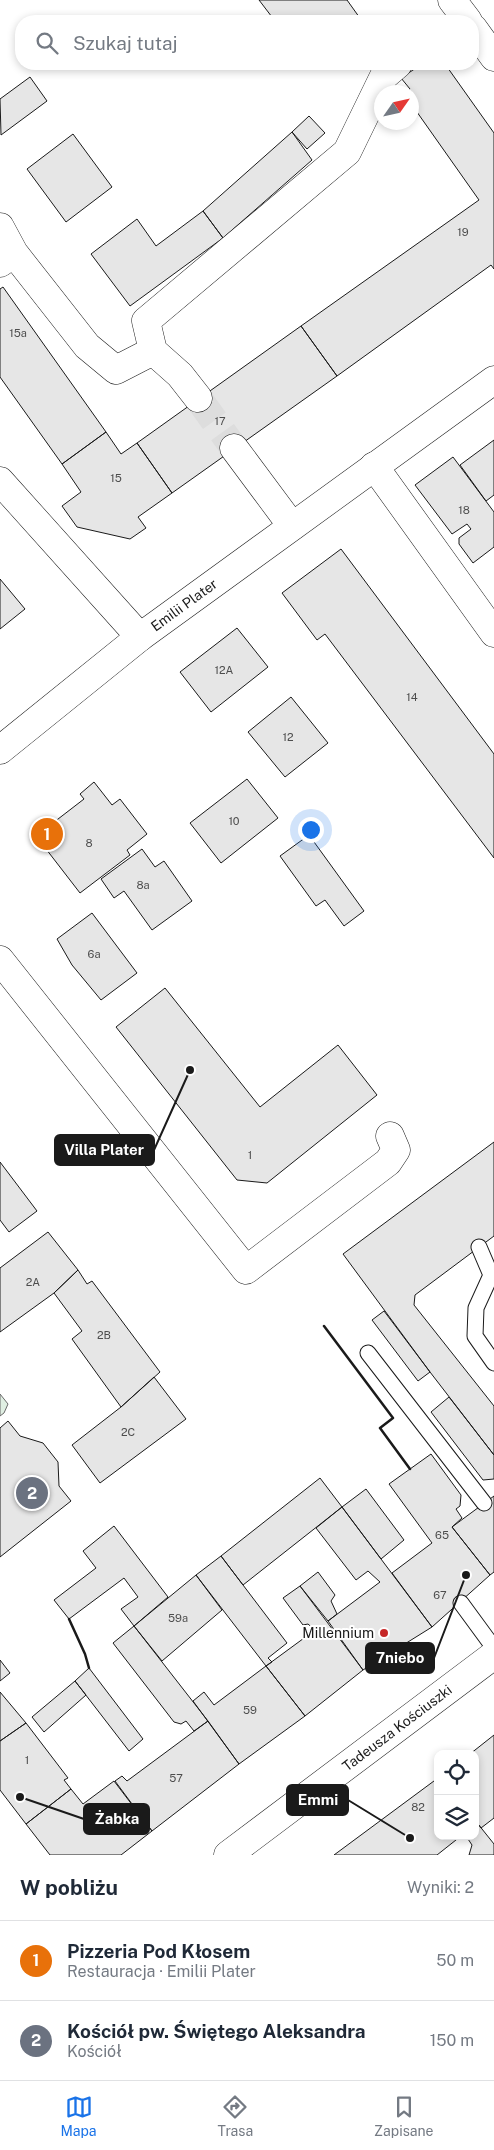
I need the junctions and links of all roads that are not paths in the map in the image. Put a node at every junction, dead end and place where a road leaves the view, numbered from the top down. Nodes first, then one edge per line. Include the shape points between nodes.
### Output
1 (479, 39) edge
2 (494, 57) edge
3 (391, 70) edge
4 (0, 228) edge
5 (7, 258) edge
6 (153, 351) junction
7 (494, 380) edge
8 (198, 398) tunnel mouth
9 (234, 448) tunnel mouth
10 (374, 466) junction
11 (3, 490) edge
12 (292, 526) junction
13 (494, 633) edge
14 (140, 637) junction
15 (0, 750) edge
16 (0, 960) edge
17 (390, 1136) dead end
18 (479, 1247) dead end
19 (368, 1353) dead end
20 (494, 1363) edge
21 (484, 1503) dead end
22 (461, 1602) dead end
23 (494, 1648) edge
24 (494, 1655) edge
25 (228, 1855) edge

1 - 2 street
3 - 6 street via 384,76 347,152 146,321
4 - 5 street
5 - 6 street via 87,346 116,370
6 - 8 street via 180,375
7 - 10 street, Emilii Plater
9 - 12 street
10 - 12 street, Emilii Plater
10 - 13 street
11 - 14 street
12 - 14 street, Emilii Plater
14 - 15 street, Emilii Plater
16 - 17 street via 246,1270 388,1162 396,1150
18 - 20 lane via 491,1275 476,1308 475,1336
19 - 21 lane
22 - 23 lane
24 - 25 street, Tadeusza Kościuszki

